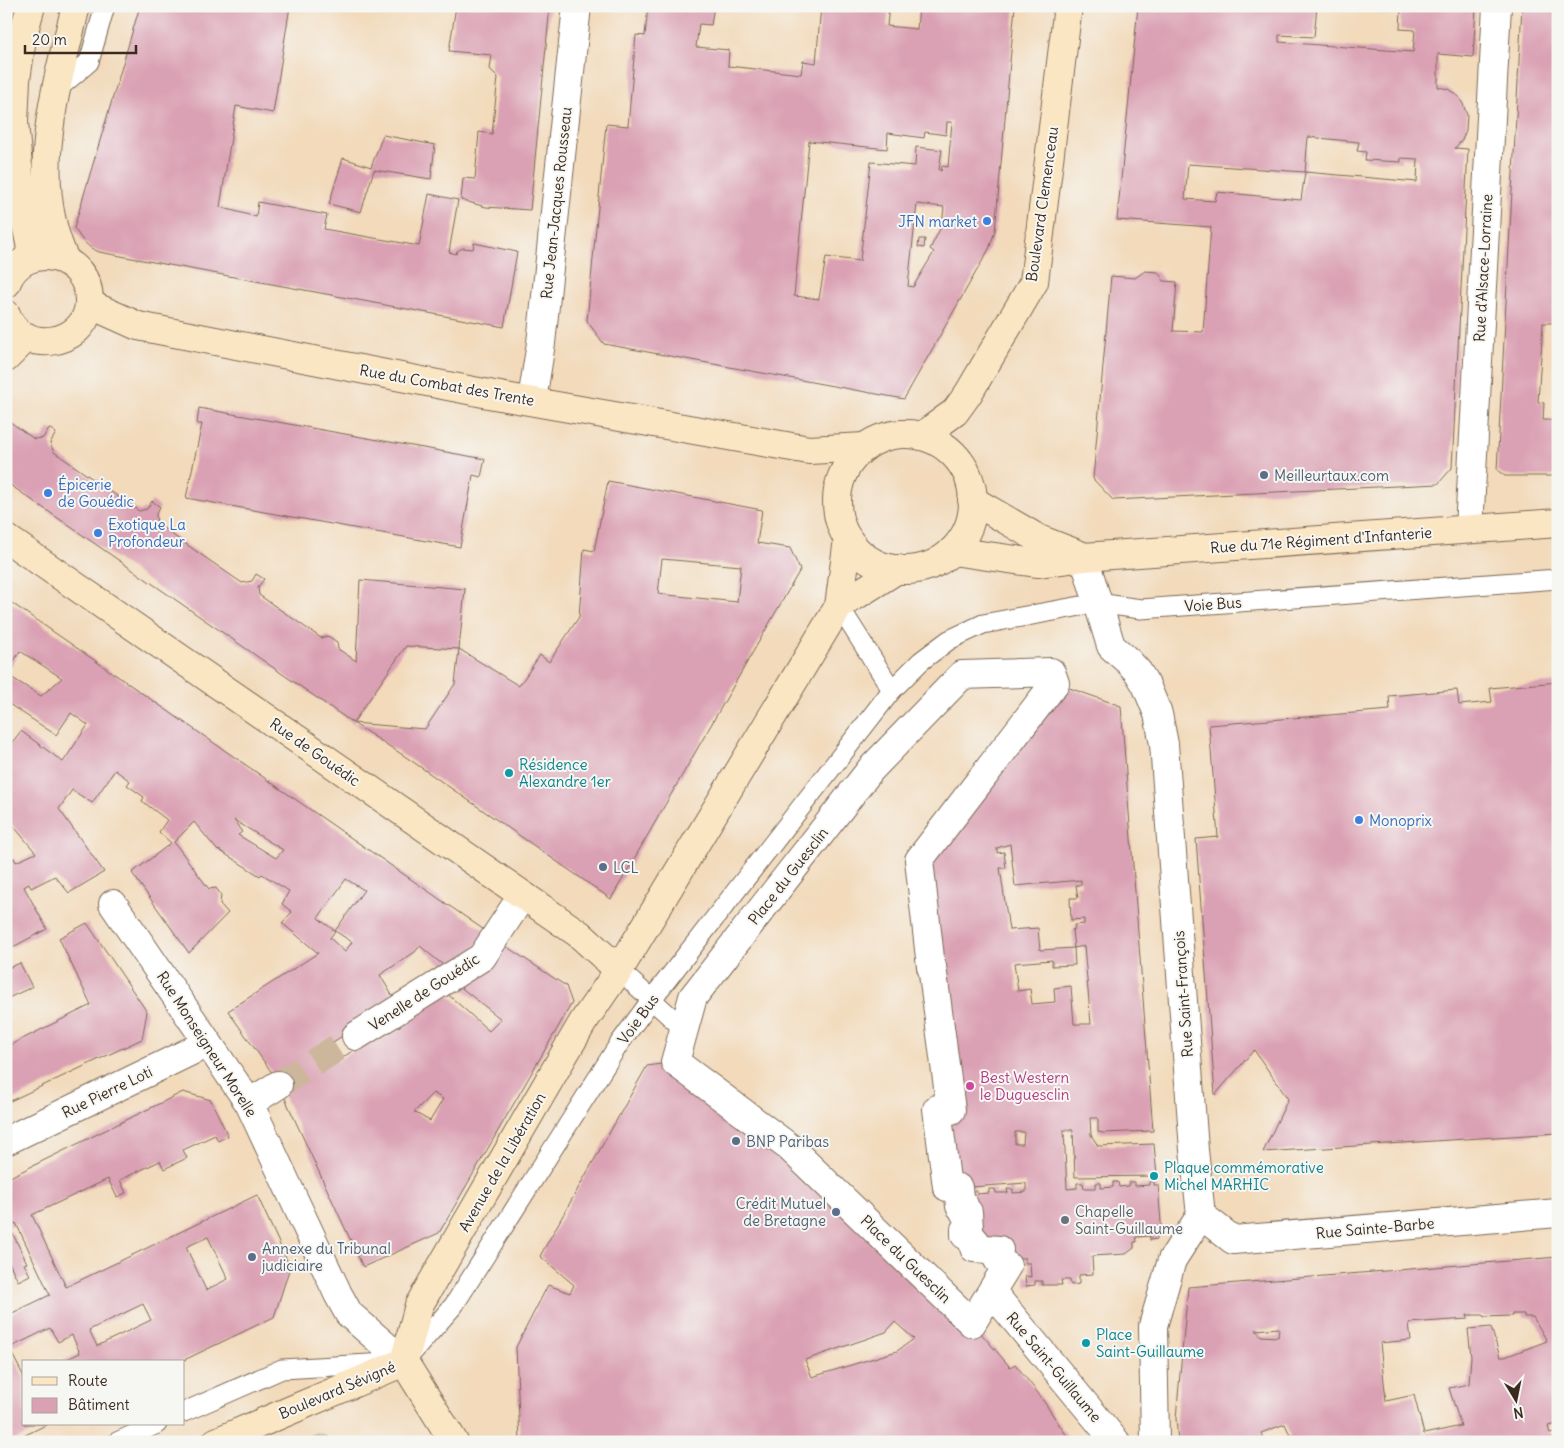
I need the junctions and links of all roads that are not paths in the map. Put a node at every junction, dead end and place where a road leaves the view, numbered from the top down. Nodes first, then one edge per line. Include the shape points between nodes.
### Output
1 (32, 6) edge
2 (76, 6) edge
3 (105, 6) edge
4 (577, 6) edge
5 (1068, 6) edge
6 (1496, 6) edge
7 (55, 91) junction
8 (12, 152) edge
9 (28, 259) junction
10 (65, 260) junction
11 (6, 284) edge
12 (89, 304) junction
13 (6, 314) edge
14 (27, 337) junction
15 (6, 358) edge
16 (532, 400) junction
17 (955, 412) junction
18 (922, 436) junction
19 (865, 447) junction
20 (809, 450) junction
21 (948, 450) junction
22 (838, 486) junction
23 (972, 500) junction
24 (1558, 523) edge
25 (1469, 530) junction
26 (6, 538) edge
27 (848, 539) junction
28 (952, 551) junction
29 (1084, 557) junction
30 (898, 569) junction
31 (1558, 579) edge
32 (1097, 603) junction
33 (839, 606) junction
34 (892, 690) junction
35 (522, 896) junction
36 (113, 904) dead end
37 (619, 970) junction
38 (652, 1000) junction
39 (684, 1029) junction
40 (356, 1036) tunnel mouth
41 (208, 1043) junction
42 (278, 1085) tunnel mouth
43 (249, 1103) junction
44 (6, 1141) edge
45 (1558, 1213) edge
46 (1201, 1215) junction
47 (992, 1292) junction
48 (404, 1362) junction
49 (185, 1412) edge
50 (153, 1426) edge
51 (117, 1442) edge
52 (216, 1442) edge
53 (454, 1442) edge
54 (1116, 1442) edge
55 (1155, 1442) edge

1 - 8 main road via 22,38 16,80
2 - 7 main road
3 - 7 lane via 89,62
4 - 16 street, Rue Jean-Jacques Rousseau via 541,344
5 - 17 main road, Boulevard Clemenceau via 1034,282
6 - 25 street, Rue d'Alsace-Lorraine
7 - 10 main road via 47,147 47,195
8 - 9 main road via 31,248
9 - 10 main road via 53,256
9 - 11 main road
10 - 12 main road via 80,272 88,289
12 - 14 main road via 80,326 63,338 50,342
12 - 16 main road, Rue du Combat des Trente via 138,326
13 - 14 main road via 16,329
14 - 15 main road
16 - 20 main road, Rue du Combat des Trente
17 - 18 main road, Boulevard Clemenceau
17 - 21 main road, Boulevard Clemenceau
18 - 19 main road via 889,436
18 - 21 main road
19 - 20 main road, Rue du Combat des Trente
19 - 22 main road via 853,458
20 - 22 main road
21 - 23 main road via 970,481
22 - 27 main road via 840,522
23 - 28 main road via 971,519
23 - 29 main road via 1038,540
24 - 25 main road, Rue du 71e Régiment d'Infanterie
25 - 29 main road, Rue du 71e Régiment d'Infanterie
26 - 35 main road, Rue de Gouédic
27 - 30 main road via 861,554 878,565
27 - 33 main road
28 - 29 main road, Rue du 71e Régiment d'Infanterie via 1037,563
28 - 30 main road via 936,563
29 - 32 street, Rue Saint-François
30 - 33 main road
31 - 32 lane, Voie Bus via 1140,609
32 - 34 lane, Voie Bus via 983,624 949,640 921,661
32 - 46 street, Rue Saint-François via 1111,646 1138,672 1146,685 1158,714 1164,744
33 - 34 lane
33 - 37 main road
34 - 38 lane, Voie Bus
35 - 37 main road, Rue de Gouédic via 579,934
35 - 40 street, Venelle de Gouédic via 482,957
36 - 41 street, Rue Monseigneur Morelle
37 - 38 lane
37 - 48 main road, Avenue de la Libération via 583,1022 419,1305
38 - 39 lane
38 - 48 lane, Voie Bus via 619,1044 454,1305
39 - 47 street, Place du Guesclin via 675,1062 789,1147 972,1323
39 - 47 street, Place du Guesclin via 693,997 871,769 962,676 1051,672 1055,683 919,860 951,1110 948,1107 937,1108 947,1187 958,1188 960,1206 964,1205 964,1212 968,1212 966,1235 969,1234 976,1242 974,1248 1000,1250 998,1260 1007,1266
41 - 43 street, Rue Monseigneur Morelle
41 - 44 street, Rue Pierre Loti
42 - 43 street
43 - 48 street, Rue Monseigneur Morelle via 349,1314
45 - 46 street, Rue Sainte-Barbe via 1233,1240
46 - 55 street via 1172,1260 1153,1326
47 - 54 street, Rue Saint-Guillaume
48 - 49 lane via 282,1369
48 - 52 main road, Boulevard Sévigné
48 - 53 main road
50 - 51 lane

